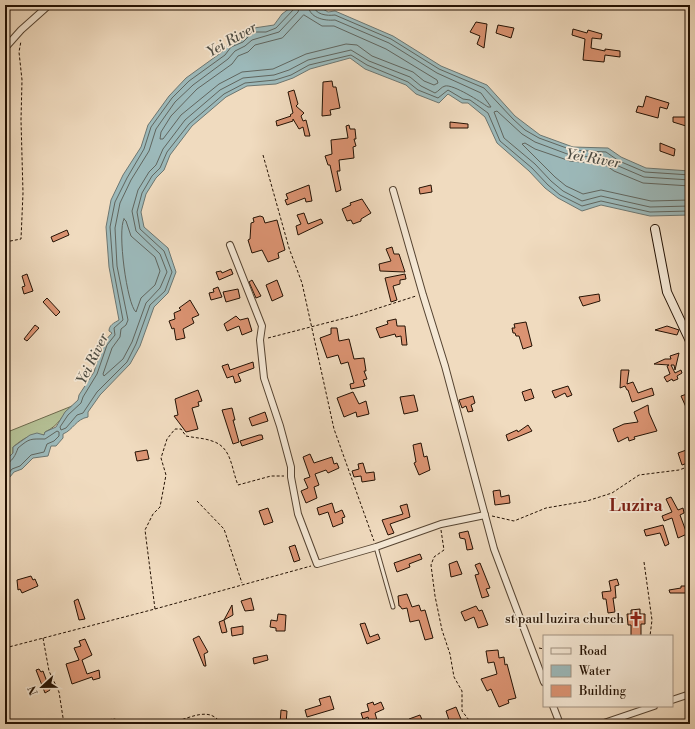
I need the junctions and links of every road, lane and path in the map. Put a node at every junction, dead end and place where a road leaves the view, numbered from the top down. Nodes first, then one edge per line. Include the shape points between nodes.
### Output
1 (49, 5) edge
2 (22, 29) junction
3 (5, 48) edge
4 (263, 155) dead end
5 (393, 190) dead end
6 (656, 229) dead end
7 (5, 242) edge
8 (230, 245) dead end
9 (423, 295) junction
10 (312, 327) junction
11 (260, 340) junction
12 (690, 341) edge
13 (690, 466) edge
14 (291, 476) junction
15 (197, 501) dead end
16 (485, 515) junction
17 (441, 524) junction
18 (376, 547) junction
19 (644, 562) dead end
20 (317, 564) junction
21 (243, 583) junction
22 (393, 607) dead end
23 (155, 609) junction
24 (650, 635) edge
25 (43, 637) junction
26 (5, 648) edge
27 (543, 679) edge
28 (690, 694) edge
29 (673, 700) edge
30 (553, 707) edge
31 (651, 707) edge
32 (64, 724) edge
33 (79, 724) edge
34 (133, 724) edge
35 (158, 724) edge
36 (222, 724) edge
37 (472, 724) edge
38 (560, 724) edge
39 (601, 724) edge

1 - 2 street
2 - 3 street
2 - 7 path via 19,52 22,80 22,233 21,239
4 - 10 path via 288,248 302,283
5 - 9 street
6 - 12 street via 667,292
8 - 11 street via 262,326
9 - 10 path via 412,296
9 - 16 street via 463,428
10 - 11 path
10 - 18 path via 334,429
11 - 14 street via 264,378 280,426
13 - 16 path via 679,470 639,475 612,493 587,501 546,508 514,521
14 - 20 street via 298,514
14 - 23 path via 271,476 238,485 232,464 222,445 211,440 186,436 181,429 175,430 167,439 161,458 166,475 160,507 153,514 145,530
15 - 21 path via 224,529
16 - 17 street
16 - 27 street via 494,549
17 - 18 street
17 - 37 path via 444,550 434,557 431,565 435,596 454,677 462,691 462,711
18 - 20 street
18 - 22 lane
19 - 24 path via 652,620
20 - 21 path
21 - 23 path
23 - 25 path
25 - 26 path
25 - 32 path via 49,672 59,692
28 - 29 street
30 - 38 street
31 - 39 street
33 - 34 path via 114,719
35 - 36 path via 174,722 198,713 219,719

